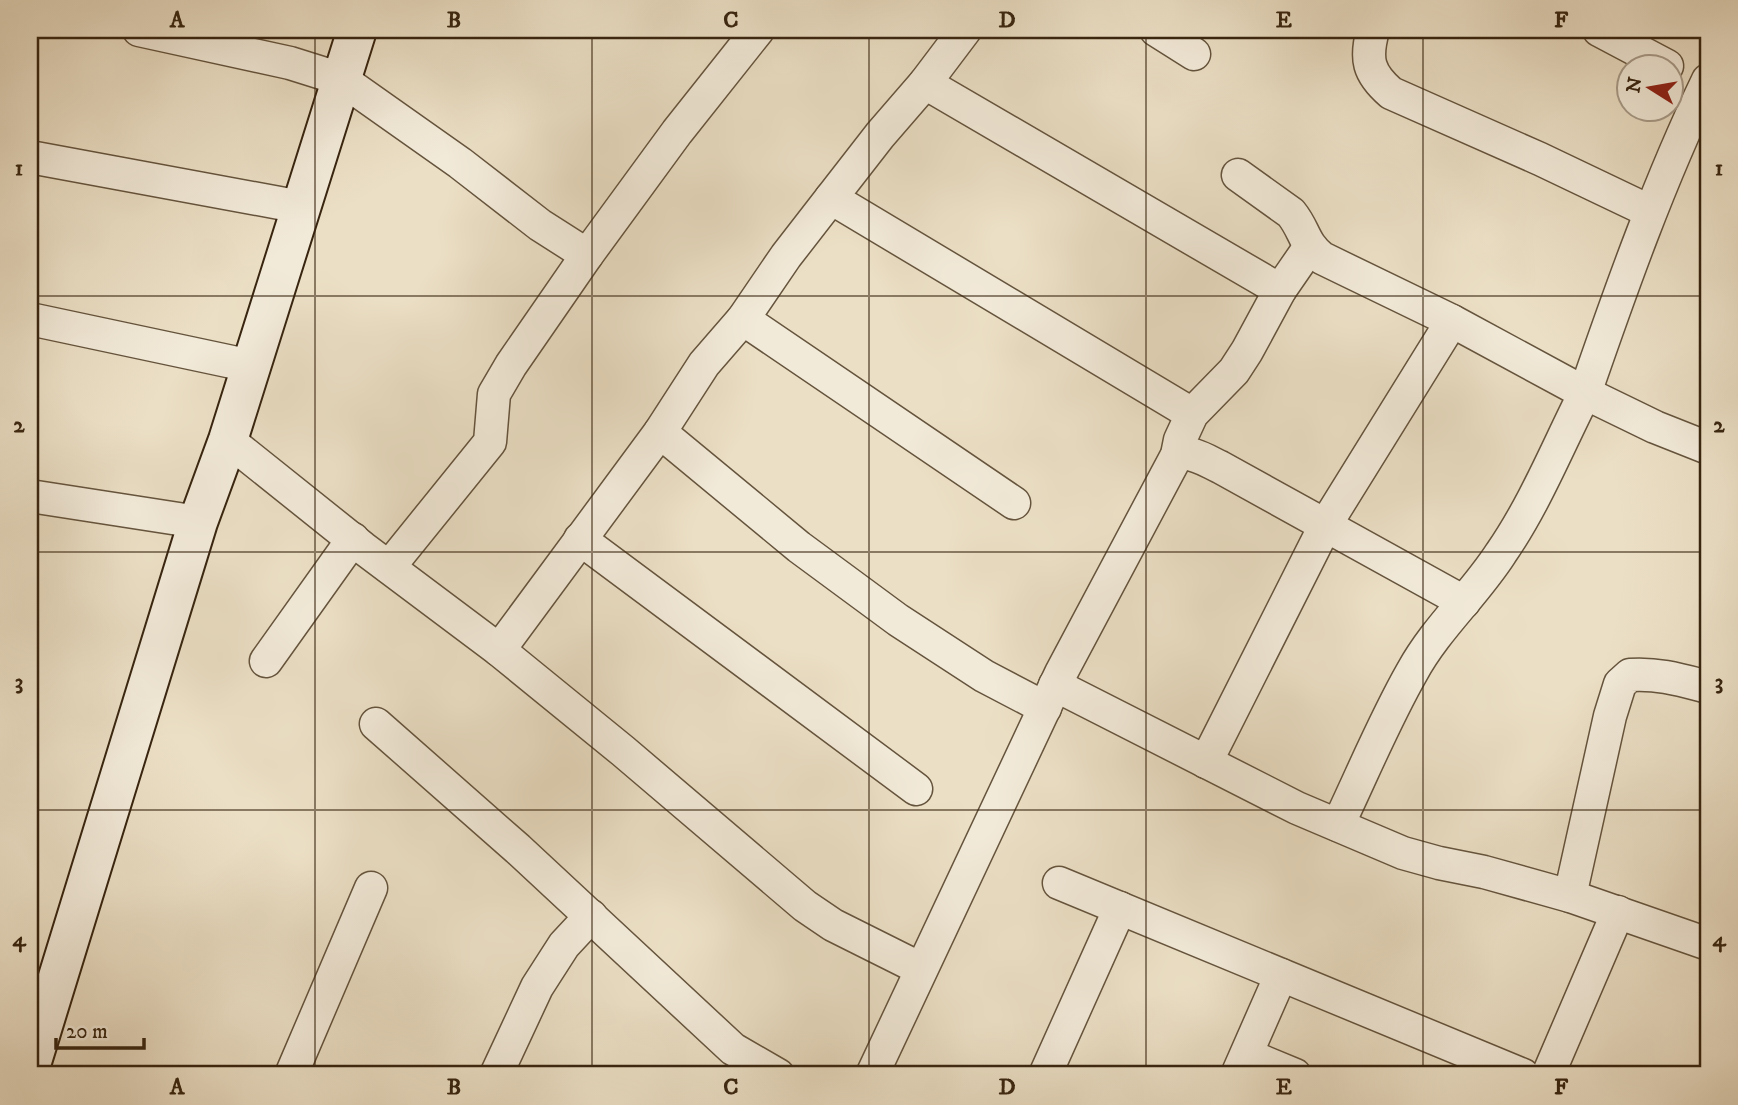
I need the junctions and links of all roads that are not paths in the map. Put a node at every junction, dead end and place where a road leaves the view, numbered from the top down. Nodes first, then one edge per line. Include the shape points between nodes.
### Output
1 (139, 30) edge
2 (357, 30) edge
3 (758, 30) edge
4 (965, 30) edge
5 (1156, 30) edge
6 (1373, 30) edge
7 (1599, 30) edge
8 (1640, 52) edge
9 (1194, 54) dead end
10 (1686, 75) edge
11 (341, 79) junction
12 (925, 83) junction
13 (1707, 83) edge
14 (30, 157) edge
15 (1238, 175) dead end
16 (831, 198) junction
17 (301, 207) junction
18 (1649, 211) junction
19 (1309, 248) junction
20 (587, 255) junction
21 (1280, 290) junction
22 (30, 319) edge
23 (743, 319) junction
24 (1452, 321) junction
25 (251, 366) junction
26 (1585, 393) junction
27 (1192, 414) junction
28 (660, 432) junction
29 (228, 440) junction
30 (1708, 448) edge
31 (1177, 455) junction
32 (30, 496) edge
33 (1014, 503) dead end
34 (198, 522) junction
35 (1326, 524) junction
36 (580, 538) junction
37 (353, 539) junction
38 (389, 567) junction
39 (1464, 602) junction
40 (499, 650) junction
41 (266, 662) dead end
42 (1708, 687) edge
43 (1050, 696) junction
44 (376, 724) dead end
45 (1206, 762) junction
46 (916, 789) dead end
47 (1338, 825) junction
48 (1059, 883) dead end
49 (371, 888) dead end
50 (1570, 896) junction
51 (1120, 908) junction
52 (1618, 912) junction
53 (591, 916) junction
54 (1708, 944) edge
55 (921, 969) junction
56 (1281, 975) junction
57 (1242, 1065) edge
58 (30, 1068) edge
59 (291, 1075) edge
60 (496, 1075) edge
61 (778, 1075) edge
62 (872, 1075) edge
63 (1045, 1075) edge
64 (1295, 1075) edge
65 (1523, 1075) edge
66 (1548, 1075) edge

1 - 11 street via 290,63
2 - 11 street
3 - 20 street
4 - 12 street
5 - 9 street
6 - 18 street via 1370,71 1391,93
7 - 8 street
10 - 13 street
11 - 17 street
11 - 20 street
12 - 16 street
12 - 21 street
13 - 18 street
14 - 17 street
15 - 19 street via 1291,213
16 - 23 street
16 - 27 street
17 - 25 street
18 - 26 street
19 - 21 street
19 - 24 street
20 - 38 street via 497,387 490,442
21 - 27 street via 1234,371
22 - 25 street
23 - 28 street via 704,364
23 - 33 street
24 - 26 street
24 - 35 street
25 - 29 street
26 - 30 street
26 - 39 street via 1518,527
27 - 31 street
28 - 36 street
28 - 43 street via 799,547 898,620 984,676
29 - 34 street
29 - 37 street
31 - 35 street via 1190,454 1220,467
31 - 43 street
32 - 34 street
34 - 58 street
35 - 39 street
35 - 45 street
36 - 40 street
36 - 46 street
37 - 38 street
37 - 41 street
38 - 40 street
39 - 47 street via 1411,673
40 - 55 street via 805,906
42 - 50 street via 1643,674 1630,675 1620,684
43 - 45 street
43 - 55 street
44 - 53 street
45 - 47 street
47 - 50 street via 1404,853
48 - 51 street
49 - 59 street
50 - 52 street
51 - 56 street
51 - 63 street
52 - 54 street
52 - 66 street
53 - 60 street via 564,945 537,987
53 - 61 street via 733,1049
55 - 62 street
56 - 57 street
56 - 65 street
57 - 64 street

